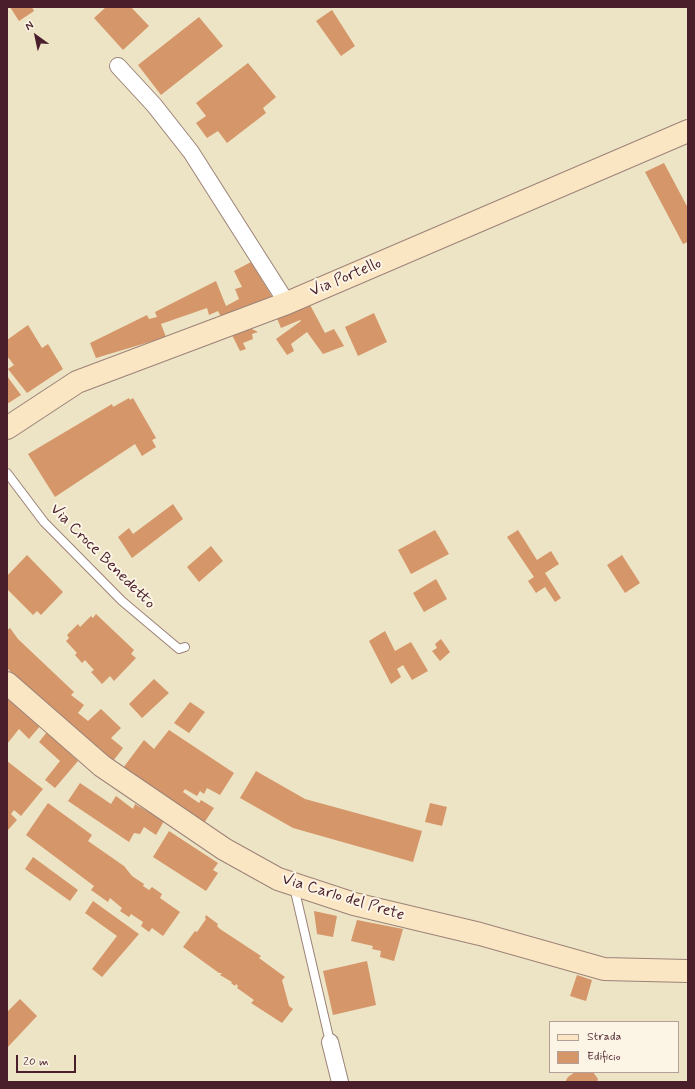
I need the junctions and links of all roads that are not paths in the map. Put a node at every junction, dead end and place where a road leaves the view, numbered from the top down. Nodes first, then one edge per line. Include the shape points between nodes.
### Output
1 (118, 66) dead end
2 (688, 131) edge
3 (287, 304) junction
4 (7, 428) edge
5 (7, 473) edge
6 (185, 647) dead end
7 (7, 683) edge
8 (293, 884) junction
9 (688, 971) edge
10 (330, 1042) joint
11 (340, 1082) edge

1 - 3 street via 154,105 191,152
2 - 3 street, Via Portello
3 - 4 street, Via Portello via 78,382
5 - 6 lane, Via Croce Benedetto via 44,522 122,601 179,649
7 - 8 street, Via Carlo del Prete via 102,766 224,849 278,879
8 - 9 street, Via Carlo del Prete via 354,904 480,934 604,969
8 - 10 lane
10 - 11 street

